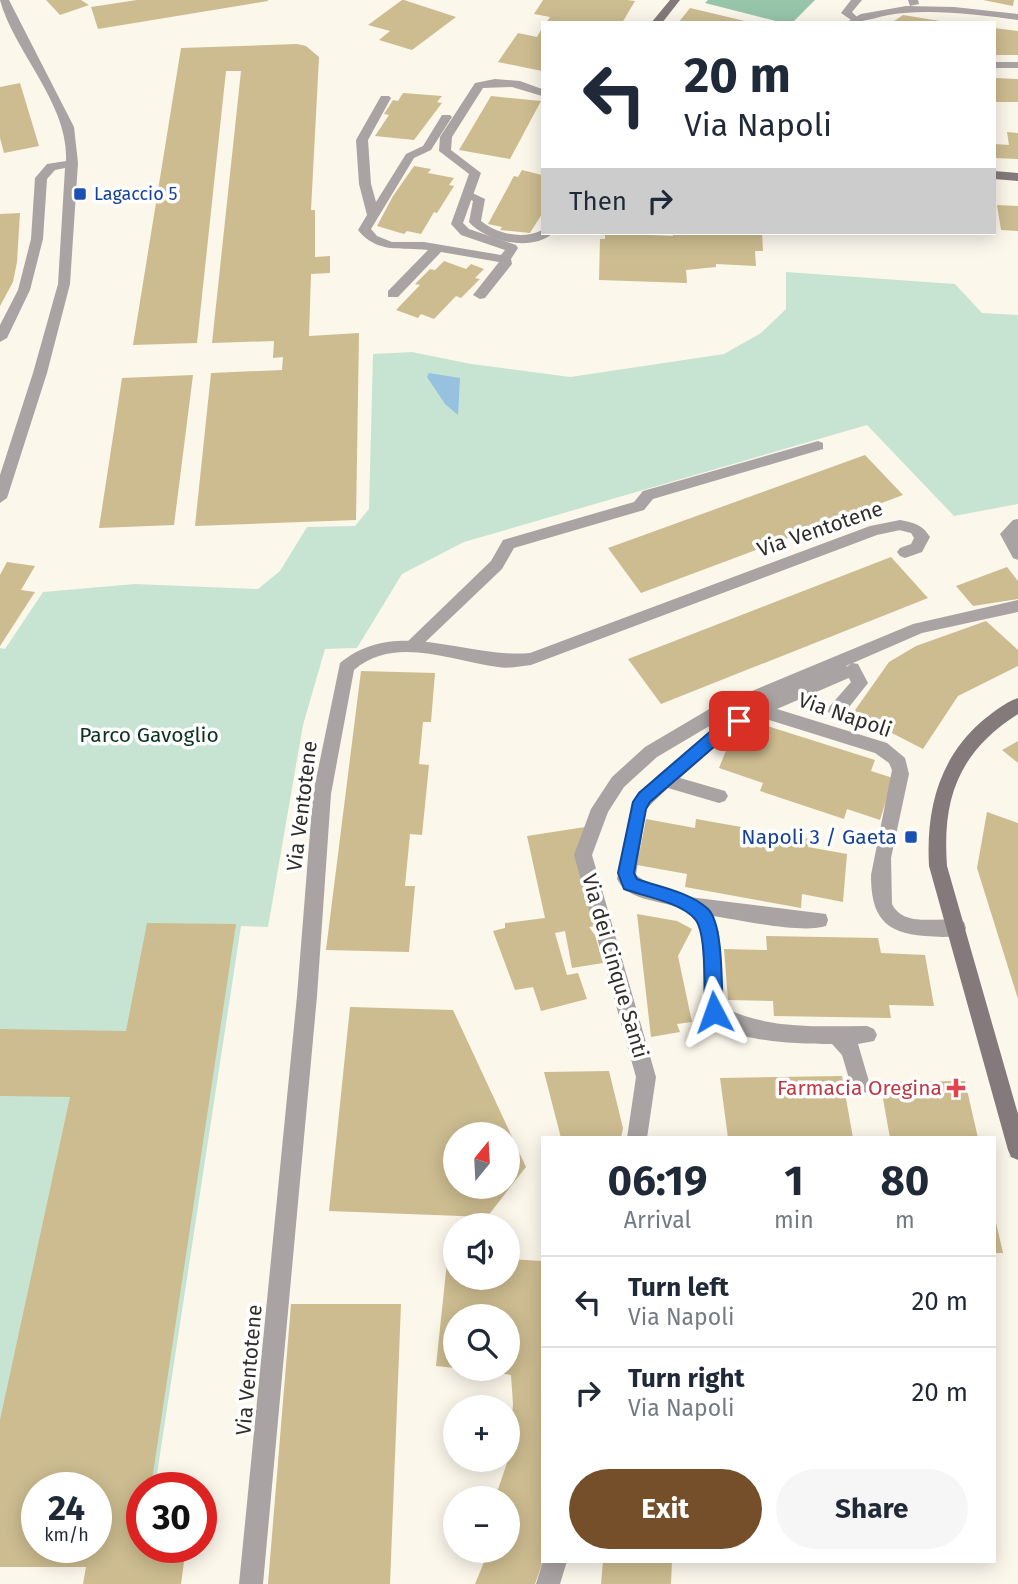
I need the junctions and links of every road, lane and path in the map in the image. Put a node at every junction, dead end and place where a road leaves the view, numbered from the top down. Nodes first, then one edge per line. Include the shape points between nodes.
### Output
1 (4, 0) edge
2 (675, 0) edge
3 (857, 0) edge
4 (914, 2) edge
5 (1018, 17) edge
6 (658, 21) edge
7 (852, 21) edge
8 (996, 65) edge
9 (1018, 65) edge
10 (464, 89) dead end
11 (541, 92) edge
12 (384, 98) dead end
13 (72, 163) junction
14 (996, 175) edge
15 (1018, 177) edge
16 (468, 195) junction
17 (373, 215) junction
18 (545, 235) edge
19 (438, 248) junction
20 (505, 259) junction
21 (393, 294) dead end
22 (480, 295) dead end
23 (0, 338) edge
24 (818, 446) dead end
25 (0, 498) edge
26 (1018, 524) edge
27 (905, 552) dead end
28 (1018, 554) edge
29 (1018, 606) edge
30 (1018, 615) edge
31 (411, 646) junction
32 (852, 669) junction
33 (1018, 705) edge
34 (758, 710) junction
35 (836, 711) dead end
36 (664, 780) junction
37 (719, 796) dead end
38 (687, 904) junction
39 (819, 920) dead end
40 (957, 928) junction
41 (835, 1034) junction
42 (867, 1035) dead end
43 (860, 1085) dead end
44 (637, 1136) edge
45 (1018, 1150) edge
46 (554, 1563) edge
47 (250, 1584) edge
48 (548, 1584) edge

1 - 13 street via 68,127
2 - 6 street
3 - 7 street via 846,13
4 - 5 street
4 - 7 street via 877,6
8 - 9 street
10 - 17 street via 427,148 410,156
11 - 16 street via 511,83 489,82 474,89 446,138 445,150 475,173
12 - 17 street via 362,140
13 - 23 street via 51,167 41,178 37,239 23,290
13 - 25 street via 64,284
14 - 15 street
16 - 18 street via 479,199 475,222 484,230 530,239
16 - 20 street via 457,224 465,232 512,248
17 - 19 street via 364,230 373,239 390,246
19 - 20 street
19 - 21 street
20 - 22 street via 506,264
24 - 31 street via 648,495 639,506 509,544 497,565
26 - 28 street via 1008,534
27 - 31 street, Via Ventotene via 917,548 922,537 916,529 900,525 876,530 531,659 500,661
29 - 44 street, Via dei Cinque Santi via 919,628 717,713 651,752 618,782 600,809 583,855 646,1077
30 - 32 street via 985,618 914,641
31 - 47 street, Via Ventotene via 363,654 346,667 322,794 306,1010
32 - 34 street
32 - 35 street via 860,683
33 - 40 street via 968,744 945,781 935,845
34 - 36 street via 717,735
34 - 40 street, Via Napoli via 881,748 895,757 901,772 884,844 880,899 889,916 902,923
36 - 37 street
36 - 38 street via 638,807 626,879 643,890
38 - 39 street
38 - 41 street via 704,915 710,933 714,1012 730,1022 768,1032
40 - 45 street
41 - 42 street
41 - 43 street via 851,1050
46 - 48 street

